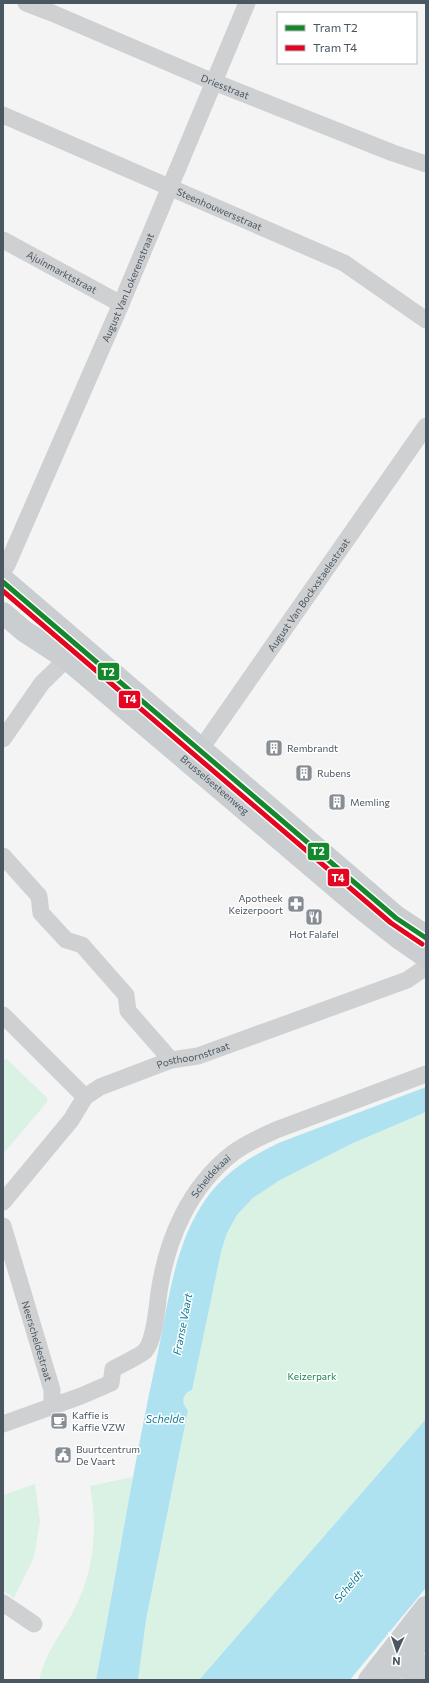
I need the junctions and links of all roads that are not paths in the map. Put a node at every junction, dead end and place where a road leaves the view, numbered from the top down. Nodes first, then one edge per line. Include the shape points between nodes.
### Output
1 (26, 3) edge
2 (247, 3) edge
3 (214, 82) junction
4 (3, 115) edge
5 (426, 164) edge
6 (170, 187) junction
7 (3, 240) edge
8 (121, 304) junction
9 (426, 320) edge
10 (426, 426) edge
11 (3, 570) edge
12 (3, 579) edge
13 (3, 613) edge
14 (74, 652) junction
15 (3, 739) edge
16 (194, 755) junction
17 (3, 856) edge
18 (426, 936) edge
19 (426, 957) edge
20 (426, 967) edge
21 (3, 1016) edge
22 (171, 1060) junction
23 (426, 1074) edge
24 (85, 1097) junction
25 (3, 1202) edge
26 (3, 1226) edge
27 (52, 1405) junction
28 (3, 1424) edge
29 (3, 1603) edge
30 (426, 1607) edge
31 (34, 1624) dead end
32 (426, 1635) edge
33 (426, 1665) edge
34 (369, 1680) edge
35 (386, 1680) edge
36 (412, 1680) edge

1 - 3 street, Driesstraat
2 - 3 street, August Van Lokerenstraat
3 - 5 street, Driesstraat
3 - 6 street, August Van Lokerenstraat
4 - 6 street, Steenhouwersstraat
6 - 8 street, August Van Lokerenstraat
6 - 9 street, Steenhouwersstraat via 344,264
7 - 8 street, Ajuinmarktstraat
8 - 11 street, August Van Lokerenstraat
10 - 16 street, August Van Bockxstaelestraat
12 - 14 main road, Brusselsesteenweg
13 - 14 main road, Brusselsesteenweg via 24,631
14 - 15 street via 42,684
14 - 16 main road, Brusselsesteenweg
16 - 18 main road, Brusselsesteenweg via 397,917
16 - 19 main road, Brusselsesteenweg via 357,905
17 - 22 street via 39,896 41,913 66,940 82,945 126,995 128,1011
20 - 22 street, Posthoornstraat via 407,980 198,1056
21 - 24 street
22 - 24 street, Posthoornstraat via 100,1087
23 - 27 street, Scheldekaai via 276,1130 233,1153 216,1168 188,1203 175,1231 162,1272 152,1334 145,1351 113,1369 111,1382 81,1396
24 - 25 street, Posthoornstraat via 71,1120
26 - 27 street, Neerscheldestraat via 52,1390
27 - 28 street
29 - 31 street
30 - 34 main road
32 - 35 main road
33 - 36 main road

